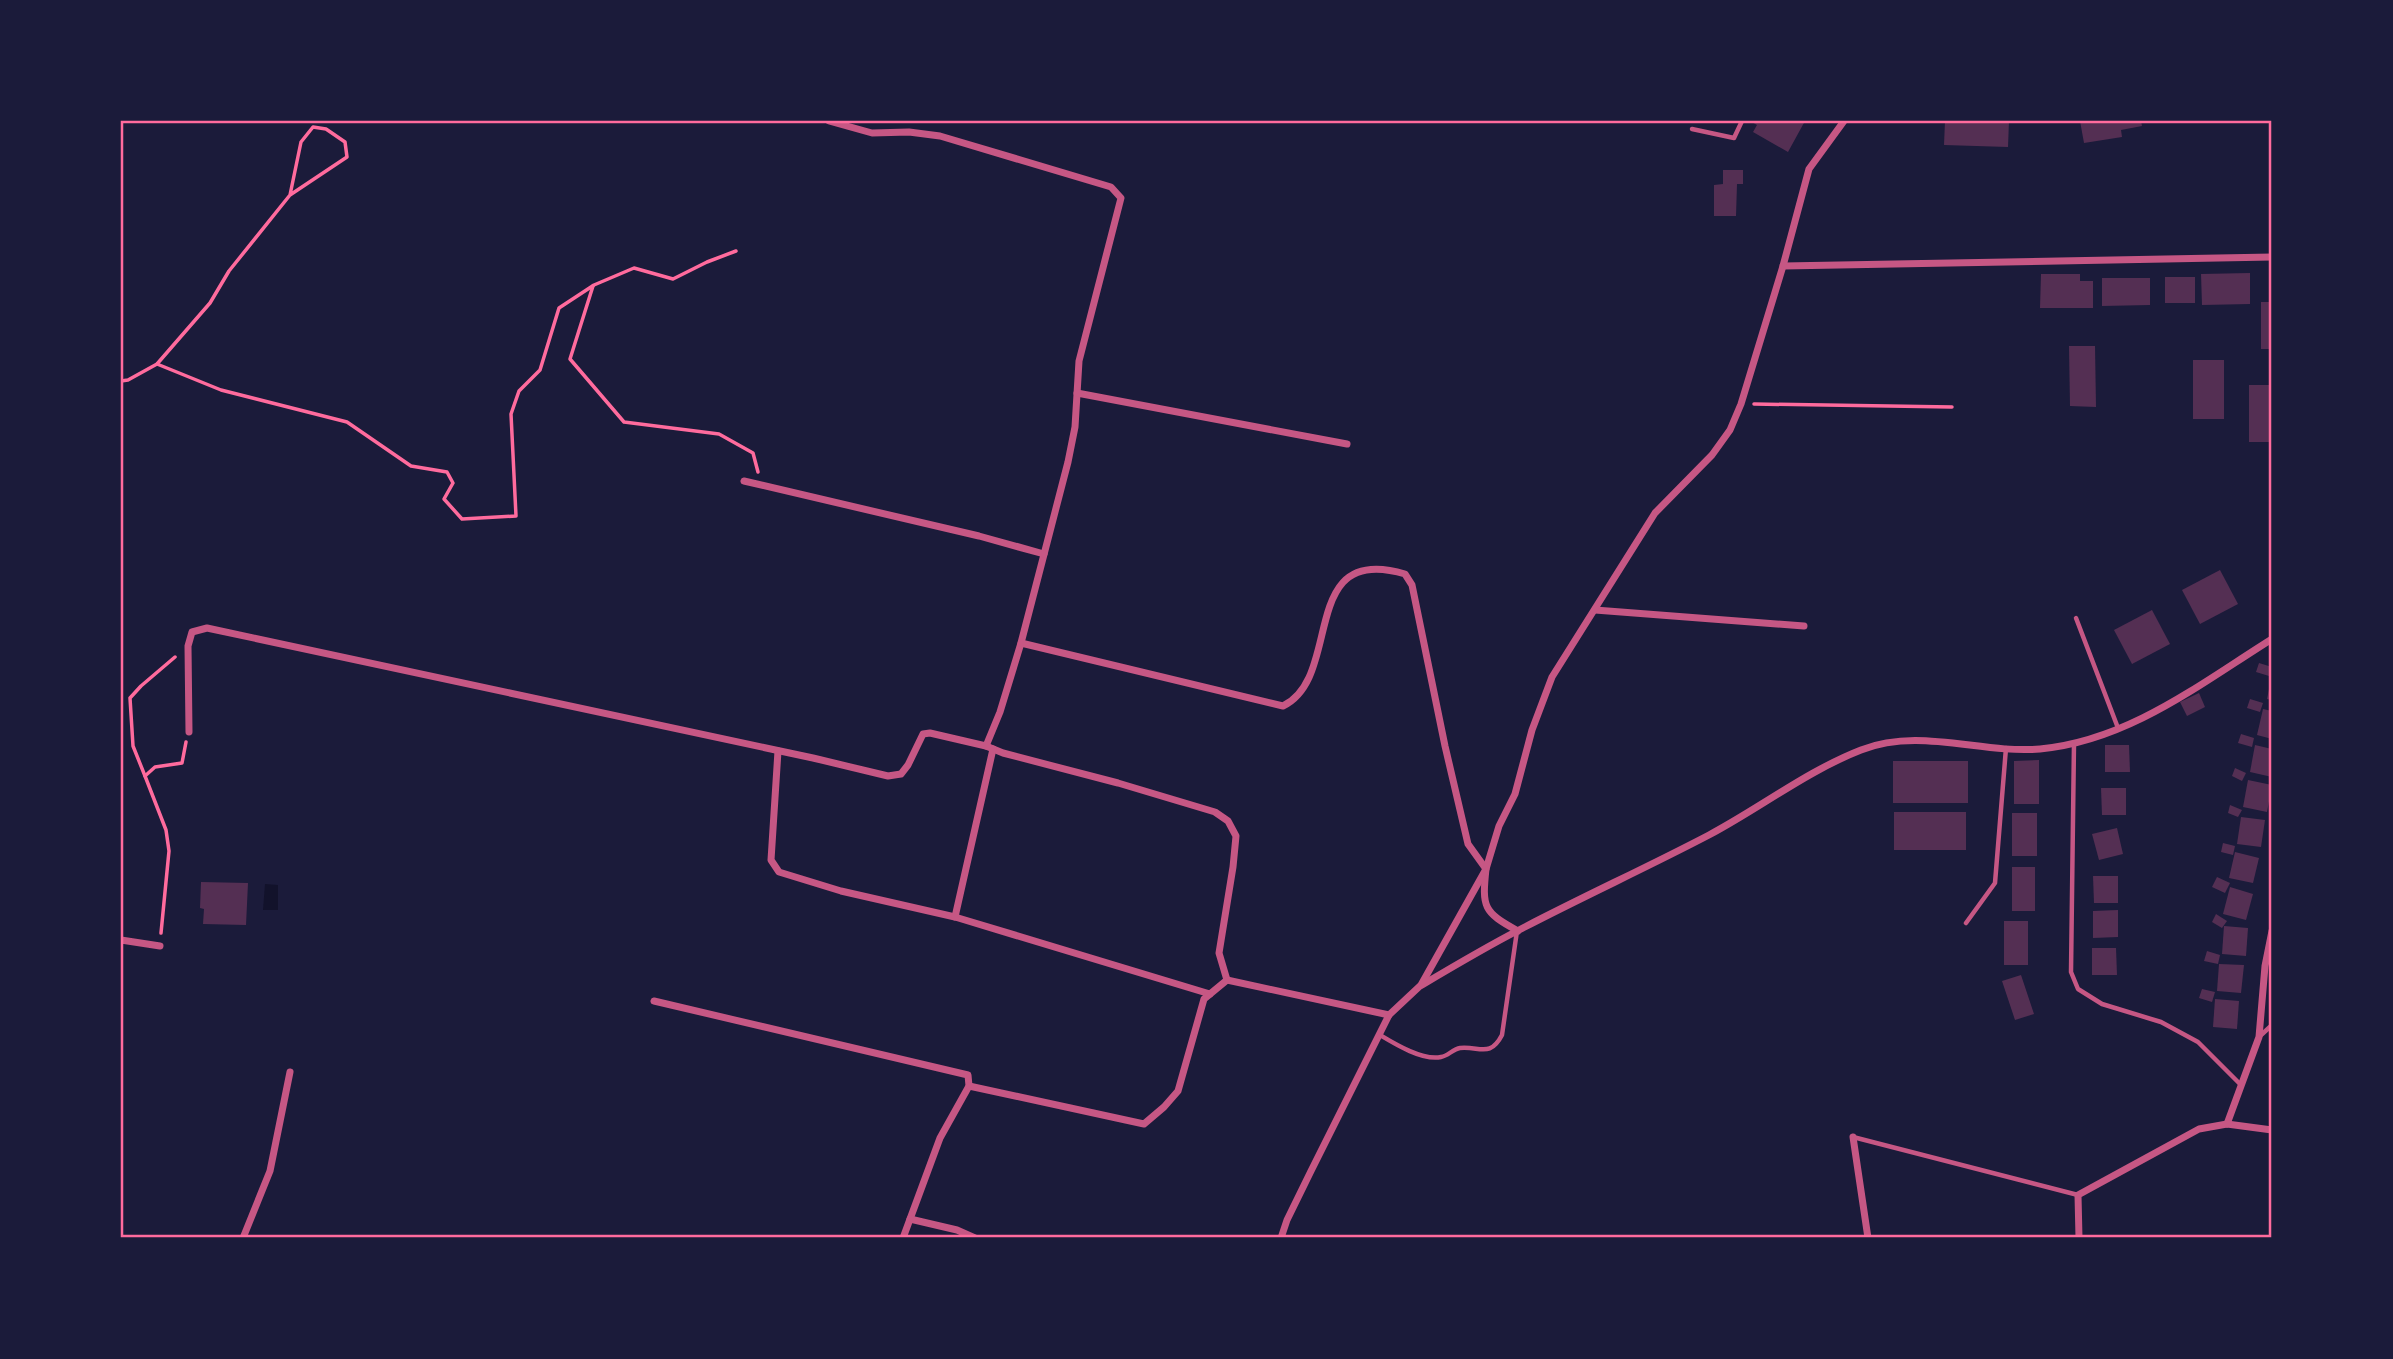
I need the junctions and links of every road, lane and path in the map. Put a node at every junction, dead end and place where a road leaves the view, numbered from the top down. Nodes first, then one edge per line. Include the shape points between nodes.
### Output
1 (829, 121) edge
2 (1742, 121) edge
3 (1844, 121) edge
4 (1692, 129) dead end
5 (290, 195) junction
6 (736, 251) dead end
7 (2272, 257) edge
8 (1783, 266) junction
9 (594, 285) junction
10 (157, 364) junction
11 (121, 381) edge
12 (1077, 393) junction
13 (1741, 404) junction
14 (1952, 407) dead end
15 (1347, 444) dead end
16 (744, 481) dead end
17 (761, 484) junction
18 (1044, 554) junction
19 (1595, 610) junction
20 (2076, 618) dead end
21 (1804, 626) dead end
22 (2272, 639) edge
23 (1021, 643) junction
24 (188, 646) junction
25 (2119, 729) junction
26 (189, 732) joint
27 (2074, 743) junction
28 (2006, 747) junction
29 (989, 748) junction
30 (778, 751) junction
31 (145, 776) junction
32 (1486, 869) junction
33 (955, 917) junction
34 (1966, 923) dead end
35 (1518, 930) junction
36 (2272, 931) edge
37 (121, 940) edge
38 (160, 946) joint
39 (1227, 980) junction
40 (1421, 985) junction
41 (1210, 994) junction
42 (654, 1001) dead end
43 (1389, 1016) junction
44 (2272, 1025) edge
45 (1380, 1035) junction
46 (2259, 1037) junction
47 (290, 1072) dead end
48 (969, 1086) junction
49 (2242, 1087) junction
50 (2227, 1125) junction
51 (2272, 1130) edge
52 (1853, 1137) joint
53 (2078, 1195) junction
54 (910, 1219) junction
55 (243, 1238) edge
56 (903, 1238) edge
57 (975, 1238) edge
58 (1281, 1238) edge
59 (1868, 1238) edge
60 (2079, 1238) edge

1 - 12 street via 872,133 940,136 1111,187 1121,198 1079,361
2 - 4 lane via 1734,138
3 - 8 street via 1809,169
5 - 5 path via 346,157 345,142 327,129 313,127 301,142
5 - 10 path via 229,271 210,303
6 - 9 path via 673,279 635,268
7 - 8 street
8 - 13 street
9 - 10 path via 559,308 540,370 519,391 512,414 516,516 462,519 444,499 453,483 447,472 411,466 347,422 221,390
9 - 17 path via 570,359 624,422 719,434 753,453
10 - 11 path
12 - 15 street
12 - 18 street via 1075,427
13 - 14 path
13 - 19 street via 1712,455 1655,513
16 - 17 street
17 - 18 street
18 - 23 street
19 - 21 street
19 - 32 street via 1552,677
20 - 25 lane
22 - 25 street via 2140,721
23 - 29 street
23 - 32 street via 1283,706 1302,692 1326,614 1348,577 1375,568 1405,574 1412,585 1468,844
24 - 26 street
24 - 30 street via 192,632 207,628
24 - 31 path via 130,698 133,746
25 - 27 street
26 - 31 path via 182,763 155,767
27 - 28 street via 2039,749
27 - 49 lane via 2071,972 2078,989 2102,1004 2161,1022 2198,1042
28 - 34 lane via 1995,883
28 - 35 street via 1922,740 1892,741 1863,749 1710,835
29 - 30 street via 923,734 901,774 888,776
29 - 33 street
29 - 39 street via 1215,812 1228,821 1236,836 1219,953
30 - 33 street via 771,860 779,872
31 - 38 path via 166,830 169,851
32 - 35 street via 1482,899 1494,919
32 - 40 street
33 - 41 street
35 - 40 street
35 - 45 lane via 1502,1035 1491,1049 1457,1048 1434,1058
36 - 46 street
37 - 38 street
39 - 41 street
39 - 43 street
40 - 43 street
41 - 48 street via 1204,999 1178,1091 1144,1124
42 - 48 street via 968,1075
43 - 45 street
44 - 46 lane
45 - 58 street
46 - 49 street
47 - 55 street via 270,1171
48 - 54 street via 940,1138
49 - 50 street
50 - 51 street
50 - 53 street via 2199,1129
52 - 53 lane
52 - 59 street
53 - 60 street
54 - 56 street
54 - 57 street

